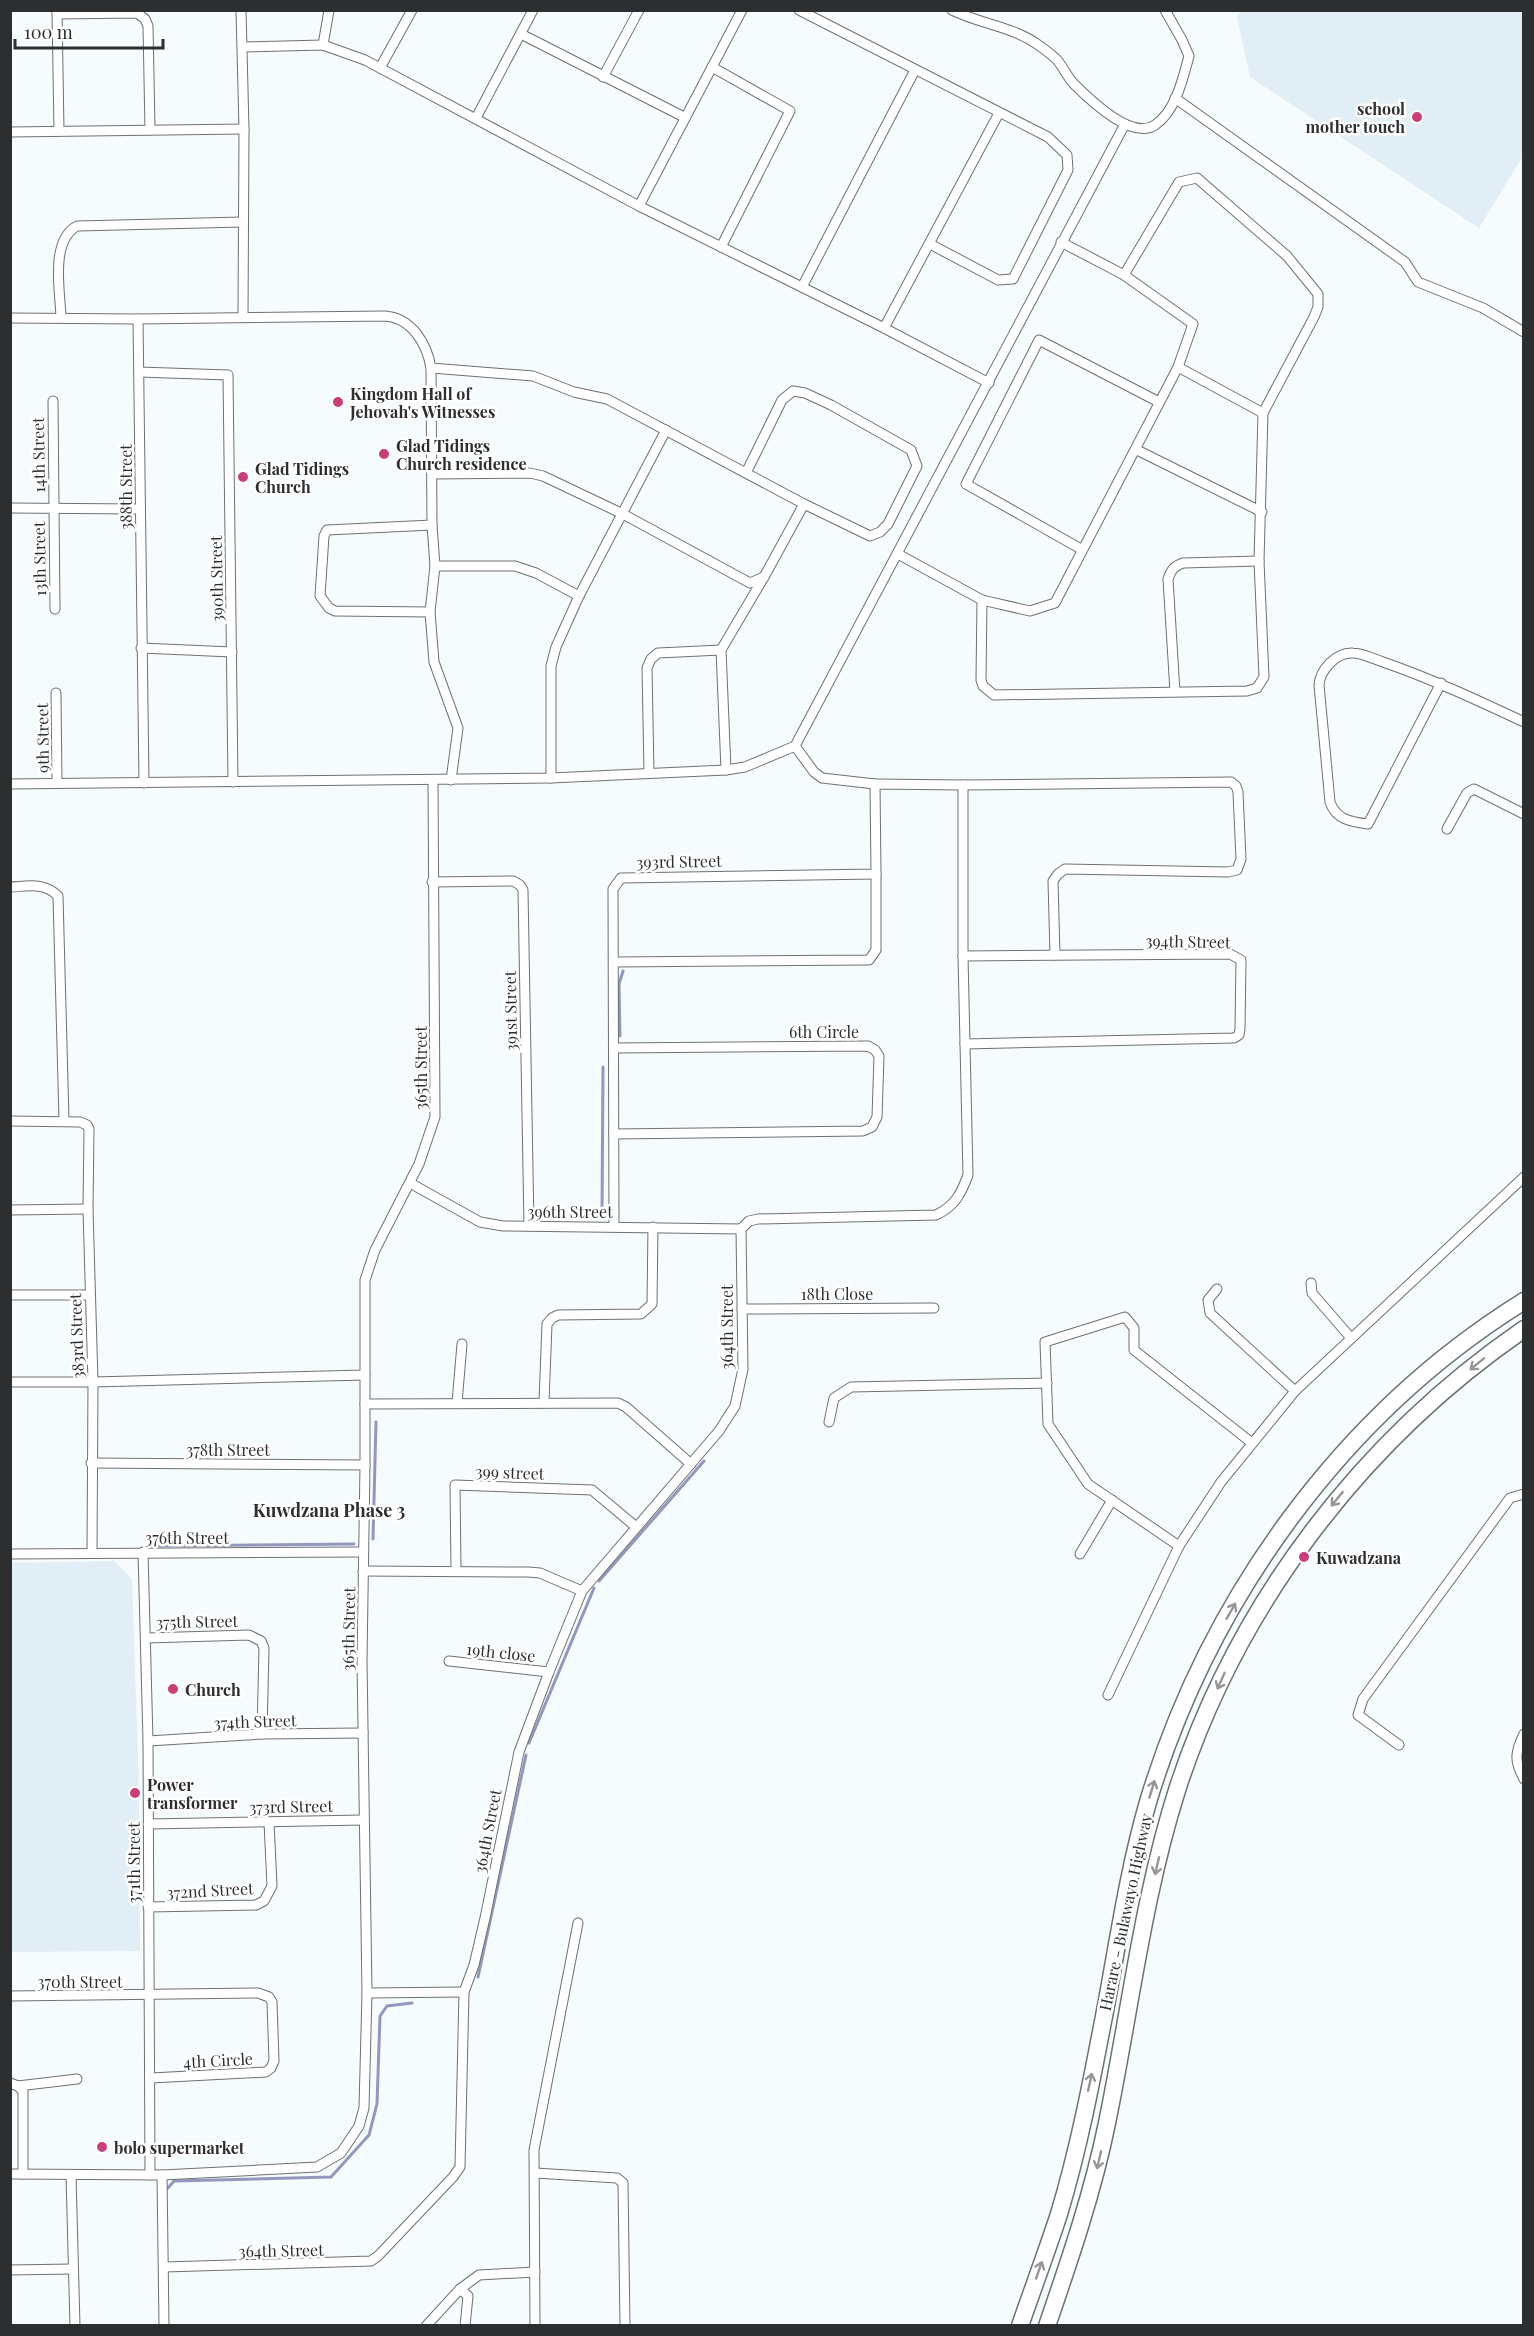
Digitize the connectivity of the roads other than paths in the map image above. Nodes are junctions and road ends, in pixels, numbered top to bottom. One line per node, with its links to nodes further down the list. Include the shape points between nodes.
1 (241, 10): 13 (street)
2 (329, 10): 12 (street)
3 (412, 10): 15 (street)
4 (533, 10): 11 (street)
5 (639, 10): 17 (street)
6 (742, 10): 14 (street)
7 (799, 10): 16 (street)
8 (952, 10): 22 (street, via 971,20 1008,28 1034,42 1057,60 1072,82 1106,114)
9 (1165, 10): 18 (street, via 1189,56)
10 (57, 12): 24 (street, via 137,13 145,19); 25 (street)
11 (521, 34): 17 (street); 21 (street)
12 (323, 45): 13 (street); 15 (street)
13 (243, 47): 23 (street)
14 (712, 67): 20 (street); 31 (street, via 790,111)
15 (380, 68): 21 (street)
16 (915, 70): 19 (street); 33 (street)
17 (603, 77): 20 (street)
18 (1175, 98): 22 (street, via 1154,127); 39 (street, via 1406,262 1418,282 1483,308)
19 (999, 113): 30 (street); 30 (street, via 1048,137 1067,154 1069,163 1013,279 998,280)
20 (684, 117): 27 (street)
21 (476, 118): 27 (street)
22 (1125, 124): 29 (street)
23 (244, 129): 24 (street); 28 (street)
24 (150, 130): 25 (street)
25 (59, 131): 26 (street)
26 (10, 132)
27 (639, 206): 31 (street)
28 (243, 222): 34 (street, via 77,226 64,237 59,253); 35 (street)
29 (1062, 242): 32 (street); 43 (street)
30 (930, 244): 38 (street)
31 (721, 247): 33 (street)
32 (1124, 275): 40 (street, via 1193,324); 46 (street, via 1179,182 1197,178 1287,256 1318,294 1319,301 1314,318)
33 (802, 287): 38 (street)
34 (61, 317): 36 (street); 37 (street)
35 (243, 317): 37 (street); 41 (street, via 394,316 415,332 429,353)
36 (10, 318)
37 (138, 319): 42 (street, 388th Street)
38 (884, 328): 43 (street)
39 (1524, 332)
40 (1178, 367): 45 (street); 46 (street)
41 (431, 368): 47 (street, via 533,376 574,392 607,399); 50 (street)
42 (139, 372): 54 (street, 388th Street); 69 (street, 390th Street, via 228,375)
43 (988, 383): 59 (street)
44 (53, 401): 53 (street, 14th Street)
45 (1159, 402): 48 (street); 58 (street, via 1039,340 966,484)
46 (1263, 413): 55 (street)
47 (666, 429): 49 (street); 56 (street)
48 (1137, 450): 55 (street); 58 (street)
49 (746, 473): 51 (street); 51 (street, via 782,400 793,391 831,405 911,450 915,457 916,471 888,524 876,535 870,536)
50 (433, 474): 56 (street, via 530,473); 57 (street)
51 (804, 504): 62 (street)
52 (10, 508): 53 (street)
53 (54, 508): 54 (street); 65 (street, 13th Street)
54 (140, 508): 67 (street, 388th Street)
55 (1262, 512): 60 (street)
56 (623, 514): 62 (street, via 750,583); 63 (street)
57 (432, 525): 61 (street); 66 (street, via 327,530 320,596 336,611)
58 (1081, 549): 64 (street, via 1055,603 1030,611)
59 (898, 554): 64 (street); 74 (street)
60 (1259, 561): 71 (street, via 1262,683 1252,690); 71 (street, via 1183,563 1170,572)
61 (435, 566): 63 (street, via 514,566); 66 (street)
62 (765, 577): 68 (street)
63 (579, 596): 77 (street, via 551,666)
64 (982, 600): 71 (street, via 981,680 994,695)
65 (55, 609)
66 (430, 612): 79 (street, via 434,662 458,728)
67 (141, 648): 69 (street); 82 (street, 388th Street)
68 (721, 650): 75 (street); 76 (street, via 658,653 651,659 647,668)
69 (232, 652): 80 (street, 390th Street)
70 (1441, 683): 70 (street, via 1354,652 1336,658 1323,671 1319,685 1330,802 1347,822 1368,824); 73 (street)
71 (1175, 692)
72 (56, 693): 81 (street, 9th Street)
73 (1524, 722)
74 (795, 746): 75 (street, via 745,767); 84 (street, via 822,778)
75 (726, 770): 76 (street)
76 (649, 773): 77 (street)
77 (551, 778): 79 (street)
78 (433, 780): 79 (street); 80 (street); 89 (street, 365th Street)
79 (451, 780)
80 (233, 782): 82 (street)
81 (57, 783): 82 (street); 83 (street)
82 (144, 783)
83 (10, 784)
84 (875, 784): 85 (street); 88 (street)
85 (963, 786): 91 (street, via 1110,783 1236,786 1241,859 1237,870 1065,869 1053,881); 92 (street)
86 (1524, 814): 87 (street, via 1474,789 1467,793)
87 (1447, 829)
88 (876, 874): 93 (street, 393rd Street, via 625,876 613,889); 93 (street, via 876,950 869,960)
89 (432, 882): 100 (street, 365th Street, via 435,1117); 103 (street, 391st Street, via 513,881 523,890)
90 (10, 887): 96 (street, via 42,886 58,896)
91 (1055, 955): 92 (street, 394th Street); 94 (street, 394th Street, via 1237,956 1241,960 1239,1035)
92 (963, 956): 94 (street)
93 (614, 962): 95 (street, 393rd Street)
94 (965, 1044): 106 (street, via 968,1175 954,1203 936,1215 758,1219)
95 (615, 1048): 98 (street, 393rd Street); 98 (street, 6th Circle, via 868,1046 879,1056 877,1117 872,1127 863,1131)
96 (64, 1120): 97 (street); 101 (street, 383rd Street, via 80,1122 89,1129)
97 (10, 1121)
98 (614, 1134): 104 (street, 393rd Street)
99 (1524, 1177): 115 (street)
100 (410, 1183): 103 (street, 396th Street, via 480,1222); 117 (street, 365th Street, via 375,1250 365,1280)
101 (88, 1209): 102 (street); 109 (street, 383rd Street)
102 (10, 1210)
103 (529, 1226): 104 (street, 396th Street)
104 (614, 1227): 105 (street, 396th Street)
105 (653, 1227): 106 (street, 396th Street); 122 (street, via 652,1304 641,1314 552,1318 547,1324)
106 (741, 1229): 113 (street, 364th Street)
107 (1311, 1283): 115 (street, via 1312,1293)
108 (1216, 1289): 121 (street, via 1208,1300 1210,1313)
109 (90, 1294): 110 (street); 119 (street, 383rd Street)
110 (10, 1295)
111 (1524, 1301): 181 (highway, Harare - Bulawayo Highway, one-way to 111, via 1059,2214 1075,2154 1147,1805 1181,1707 1204,1657 1266,1553 1320,1478 1430,1371)
112 (934, 1308): 113 (street, 18th Close)
113 (742, 1309): 128 (street, 364th Street, via 743,1370 735,1406)
114 (1524, 1329): 182 (highway, Harare - Bulawayo Highway, one-way to 182, via 1431,1402 1344,1491 1269,1593 1226,1671 1191,1749 1160,1851 1094,2183)
115 (1351, 1338): 121 (street)
116 (462, 1344): 123 (street)
117 (365, 1375): 119 (street); 124 (street, 365th Street)
118 (10, 1382): 119 (street)
119 (93, 1382): 127 (street, 383rd Street)
120 (1047, 1383): 125 (street, via 851,1387 834,1398); 126 (street, via 1045,1342 1125,1317 1134,1328 1134,1350); 131 (street, via 1048,1424 1088,1484)
121 (1295, 1391): 126 (street)
122 (544, 1402): 123 (street); 128 (street, via 622,1405)
123 (457, 1403): 124 (street)
124 (365, 1404): 129 (street, 365th Street)
125 (829, 1422)
126 (1252, 1443): 133 (street)
127 (91, 1463): 129 (street, 378th Street); 136 (street, 383rd Street)
128 (691, 1464): 132 (street, 364th Street)
129 (365, 1465): 135 (street, 365th Street)
130 (1524, 1494): 150 (street, via 1510,1498 1363,1699 1358,1715)
131 (1112, 1500): 133 (street); 138 (street)
132 (635, 1526): 139 (street, 399 street, via 592,1490 455,1485); 141 (street, 364th Street)
133 (1179, 1546): 145 (street)
134 (143, 1552): 135 (street, 376th Street); 136 (street, 376th Street); 142 (street, 371th Street)
135 (363, 1552): 140 (street, 365th Street)
136 (92, 1553): 137 (street, 376th Street)
137 (10, 1554)
138 (1080, 1554)
139 (456, 1570): 140 (street); 141 (street, via 540,1573)
140 (363, 1571): 146 (street, 365th Street)
141 (582, 1591): 144 (street, 364th Street)
142 (146, 1638): 147 (street, 375th Street, via 249,1635 261,1641); 149 (street, 371th Street)
143 (449, 1661): 144 (street, 19th close)
144 (549, 1672): 157 (street, 364th Street, via 517,1760 483,1927)
145 (1108, 1695)
146 (363, 1733): 147 (street, 374th Street); 152 (street, 365th Street)
147 (262, 1734): 149 (street, 374th Street)
148 (1524, 1734): 151 (street, via 1515,1757)
149 (148, 1742): 154 (street, 371th Street)
150 (1399, 1745)
151 (1524, 1779)
152 (363, 1820): 153 (street, 373rd Street); 158 (street, 365th Street)
153 (269, 1822): 154 (street, 373rd Street); 155 (street, 372nd Street, via 272,1886 264,1901 256,1905)
154 (148, 1824): 155 (street, 371th Street)
155 (148, 1907): 160 (street, 371th Street)
156 (578, 1923): 164 (street, via 534,2150)
157 (464, 1992): 158 (street); 170 (street, 364th Street, via 460,2167 378,2256 363,2263)
158 (367, 1993): 169 (street, 365th Street, via 364,2108 359,2126 341,2153 317,2167)
159 (10, 1996): 160 (street, 370th Street)
160 (149, 1996): 161 (street, 371th Street); 161 (street, 4th Circle, via 264,1994 272,2002 274,2061 272,2068 255,2074)
161 (151, 2078): 168 (street, 371th Street)
162 (78, 2079): 163 (street)
163 (14, 2084): 166 (street, via 22,2091)
164 (535, 2173): 173 (street); 180 (street, via 617,2178 623,2183)
165 (10, 2174): 166 (street, 365th Street)
166 (23, 2174): 167 (street, 365th Street)
167 (71, 2175): 168 (street, 365th Street); 171 (street)
168 (150, 2175): 169 (street, 365th Street)
169 (162, 2175): 170 (street)
170 (164, 2267): 176 (street)
171 (72, 2269): 172 (street); 175 (street)
172 (10, 2270)
173 (535, 2272): 174 (street, via 479,2275); 179 (street)
174 (460, 2289): 177 (street); 178 (street, via 468,2296)
175 (75, 2325)
176 (164, 2325)
177 (426, 2325)
178 (465, 2325)
179 (535, 2325)
180 (625, 2325)
181 (1020, 2325)
182 (1047, 2325)

